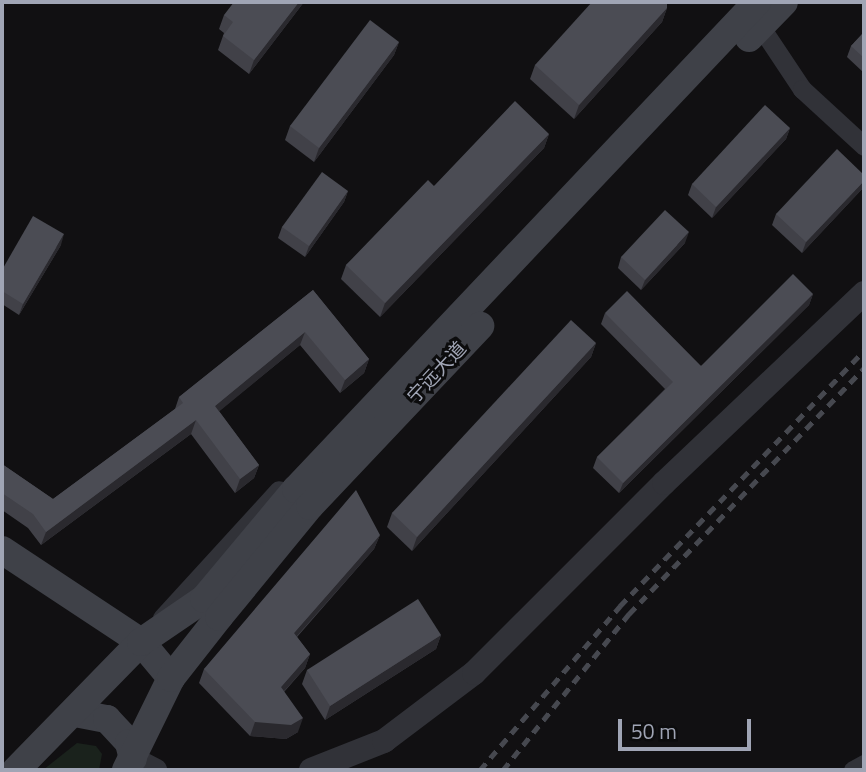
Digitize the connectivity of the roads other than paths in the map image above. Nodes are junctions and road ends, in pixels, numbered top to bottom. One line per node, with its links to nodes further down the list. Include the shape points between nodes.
1 (784, 2): 2 (main road, 宁远大道)
2 (746, 9): 3 (street, via 802,89); 6 (main road, 宁远大道, via 296,489 204,599); 7 (main road, 宁远大道, via 310,506)
3 (864, 146)
4 (864, 293): 12 (street, via 474,673 384,741)
5 (2, 550): 6 (main road)
6 (141, 642): 7 (main road); 8 (main road, 宁远大道)
7 (171, 678): 10 (main road, 宁远大道)
8 (75, 713): 10 (main road, via 107,719 125,736); 11 (main road, 宁远大道)
9 (864, 764): 13 (street)
10 (138, 767)
11 (16, 770)
12 (311, 770)
13 (853, 770)

